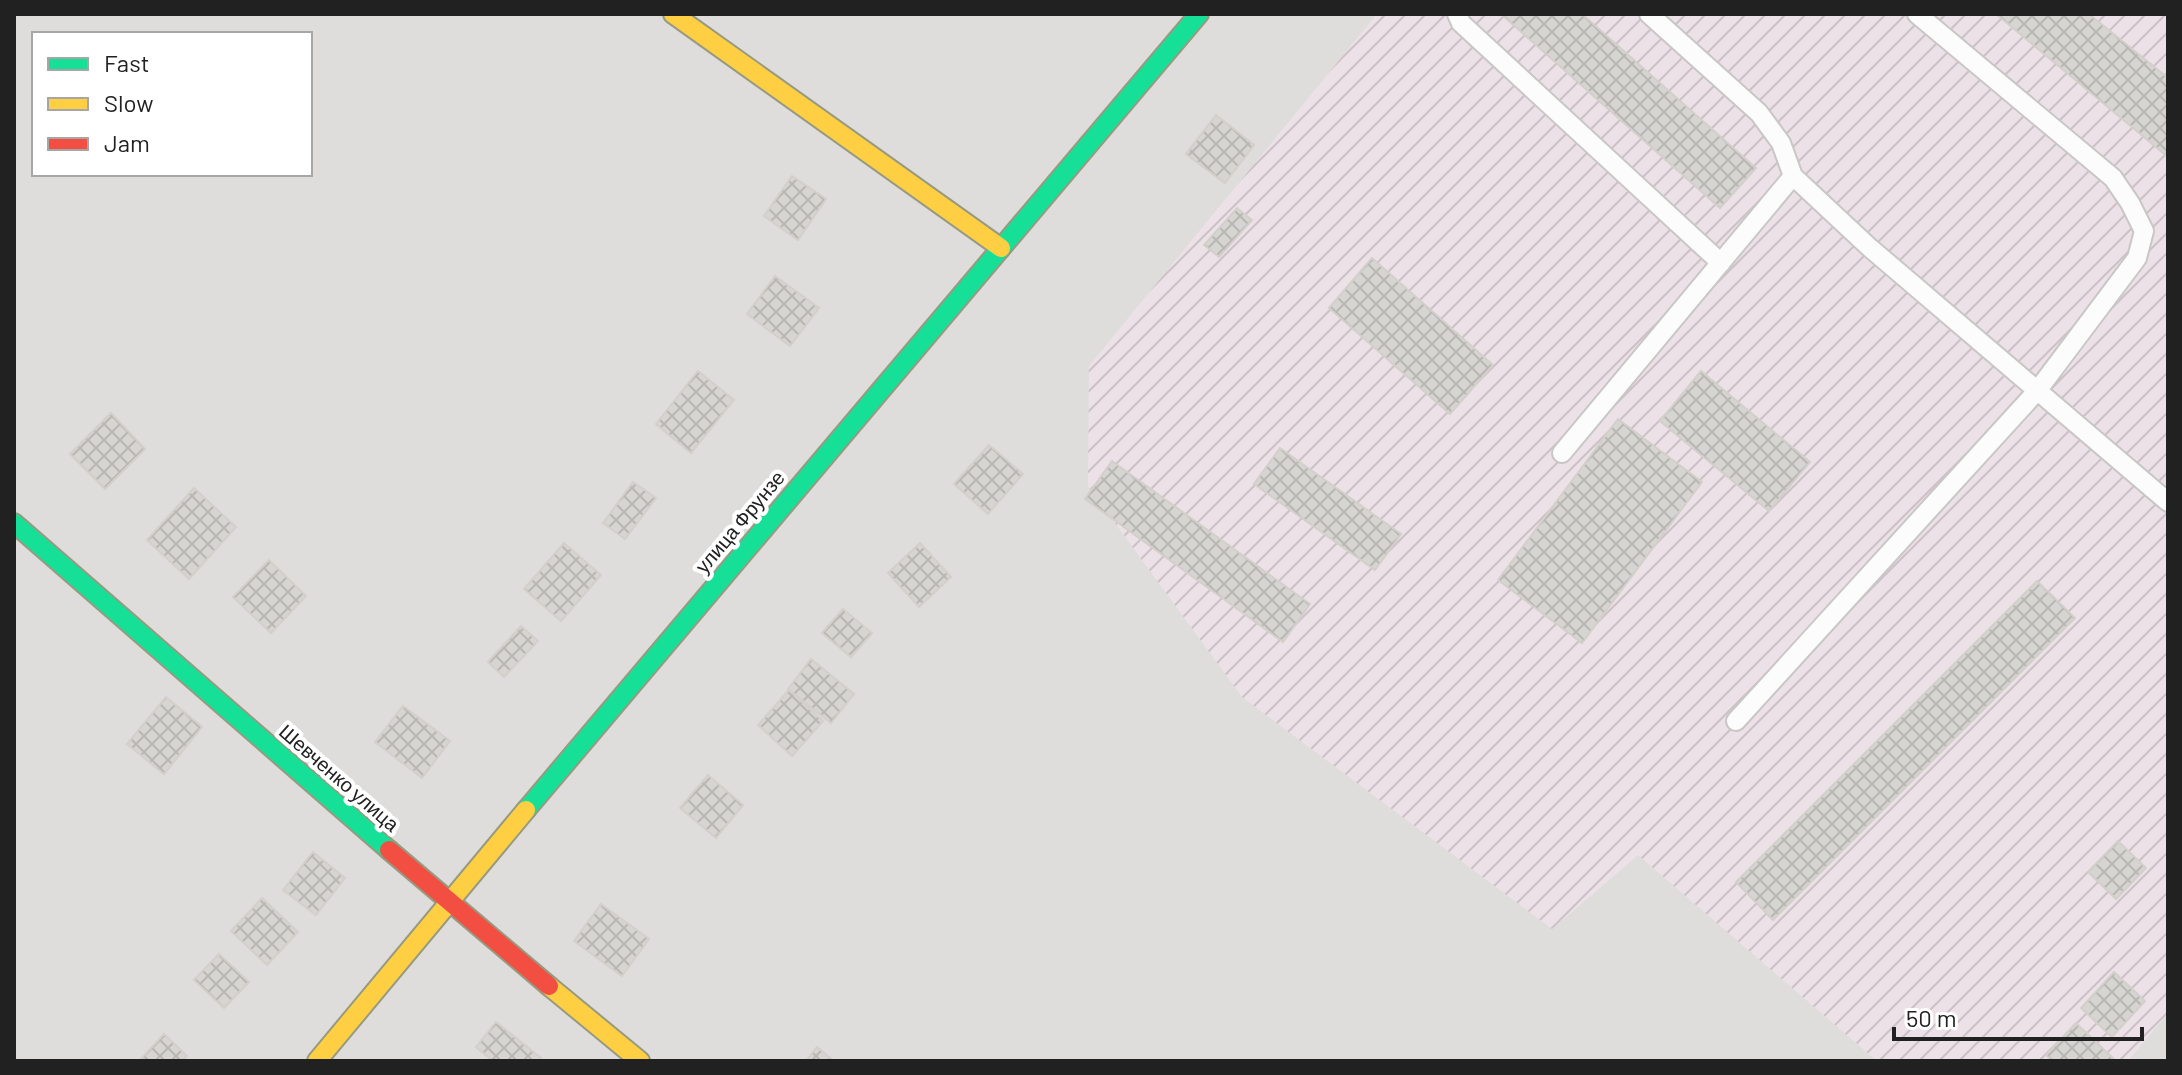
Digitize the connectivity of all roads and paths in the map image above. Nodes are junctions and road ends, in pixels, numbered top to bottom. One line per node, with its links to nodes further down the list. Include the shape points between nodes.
1 (673, 14): 7 (street)
2 (1199, 14): 7 (street, улица Фрунзе)
3 (1457, 14): 8 (lane)
4 (1649, 14): 6 (lane, via 1759,113 1781,143)
5 (1917, 14): 9 (lane, via 2113,178 2144,231 2137,258)
6 (1793, 176): 8 (lane); 9 (lane)
7 (1001, 248): 14 (street, улица Фрунзе)
8 (1721, 263): 10 (lane)
9 (2037, 391): 11 (lane); 13 (lane)
10 (1562, 453)
11 (2168, 502)
12 (14, 523): 14 (street, Шевченко улица)
13 (1736, 721)
14 (448, 902): 15 (street, улица Фрунзе); 16 (street, Шевченко улица)
15 (317, 1061)
16 (640, 1061)

